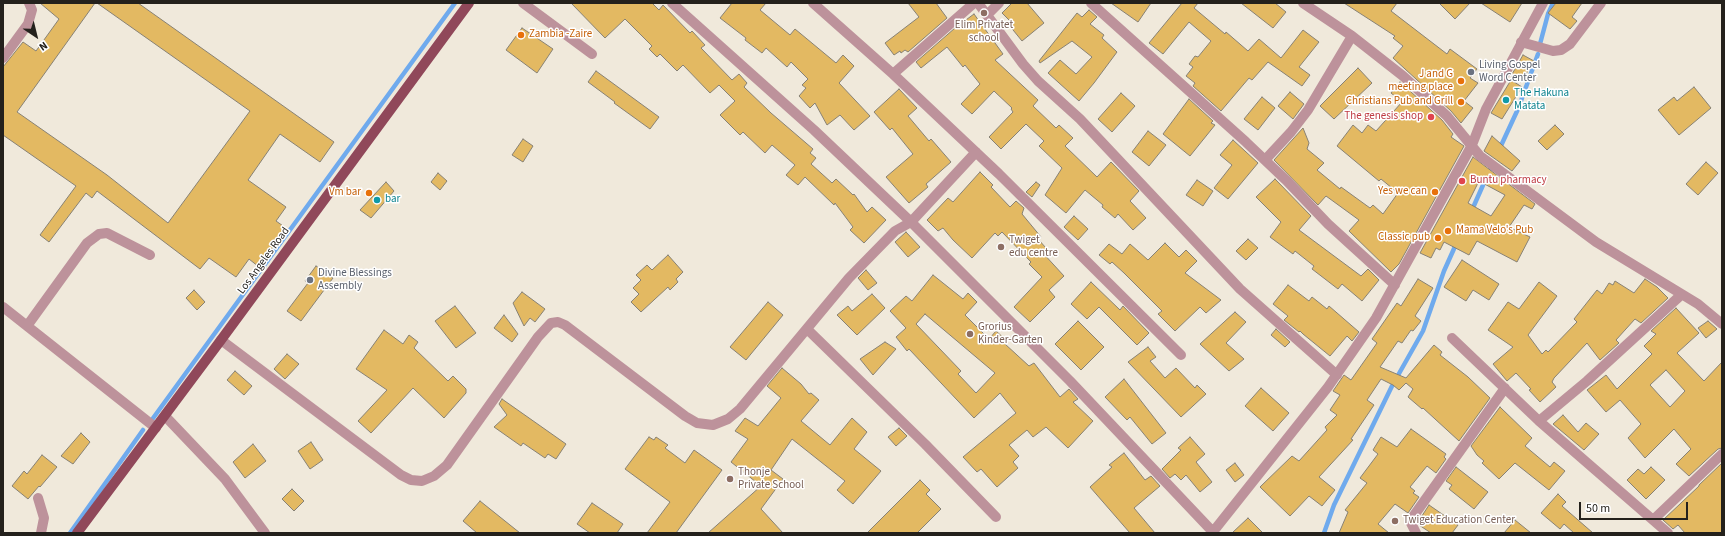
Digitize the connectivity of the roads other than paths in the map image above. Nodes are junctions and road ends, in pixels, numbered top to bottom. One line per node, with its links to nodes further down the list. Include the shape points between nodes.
1 (30, 3): 17 (street, via 32,10 28,24)
2 (469, 3): 31 (main road, Los Angeles Road)
3 (523, 3): 16 (street)
4 (672, 3): 22 (street, via 814,130)
5 (813, 3): 18 (street)
6 (974, 3): 18 (street)
7 (978, 3): 13 (street)
8 (999, 3): 13 (street)
9 (1091, 3): 21 (street)
10 (1303, 3): 14 (street)
11 (1543, 3): 15 (street)
12 (1601, 3): 15 (street, via 1570,44 1561,50 1553,51)
13 (988, 14): 33 (street, via 1038,81 1080,120 1240,289)
14 (1352, 36): 19 (street, via 1403,76 1447,116); 21 (street, via 1308,110)
15 (1521, 42): 19 (street, via 1486,109)
16 (592, 54)
17 (3, 58)
18 (893, 74): 20 (street)
19 (1472, 145): 24 (street); 25 (street, via 1486,161 1596,242)
20 (976, 152): 22 (street); 32 (street)
21 (1265, 160): 24 (street, via 1328,224)
22 (911, 222): 29 (street, via 895,231 879,247 849,278); 42 (street, via 1070,381)
23 (150, 255): 28 (street, via 107,234 99,234 87,243)
24 (1395, 285): 33 (street)
25 (1681, 295): 27 (street, via 1698,304); 36 (street)
26 (3, 307): 28 (street)
27 (1722, 324)
28 (27, 326): 37 (street)
29 (807, 329): 31 (street, via 740,409 728,419 708,425 684,416 565,325 558,322 551,324 538,337 446,465 434,476 422,481 411,480 401,475); 40 (street)
30 (1452, 338): 34 (street)
31 (221, 340): 35 (main road, Los Angeles Road)
32 (1181, 356)
33 (1337, 375): 42 (street)
34 (1505, 388): 36 (street); 46 (street, via 1410,521)
35 (165, 416): 37 (main road, Los Angeles Road); 45 (street, via 226,479)
36 (1539, 421): 41 (street)
37 (156, 428): 44 (main road, Los Angeles Road)
38 (1722, 454): 41 (street)
39 (38, 498): 43 (street, via 44,518)
40 (996, 517)
41 (1653, 520): 47 (street)
42 (1213, 532)
43 (41, 533)
44 (77, 533)
45 (265, 533)
46 (1416, 533)
47 (1668, 533)

